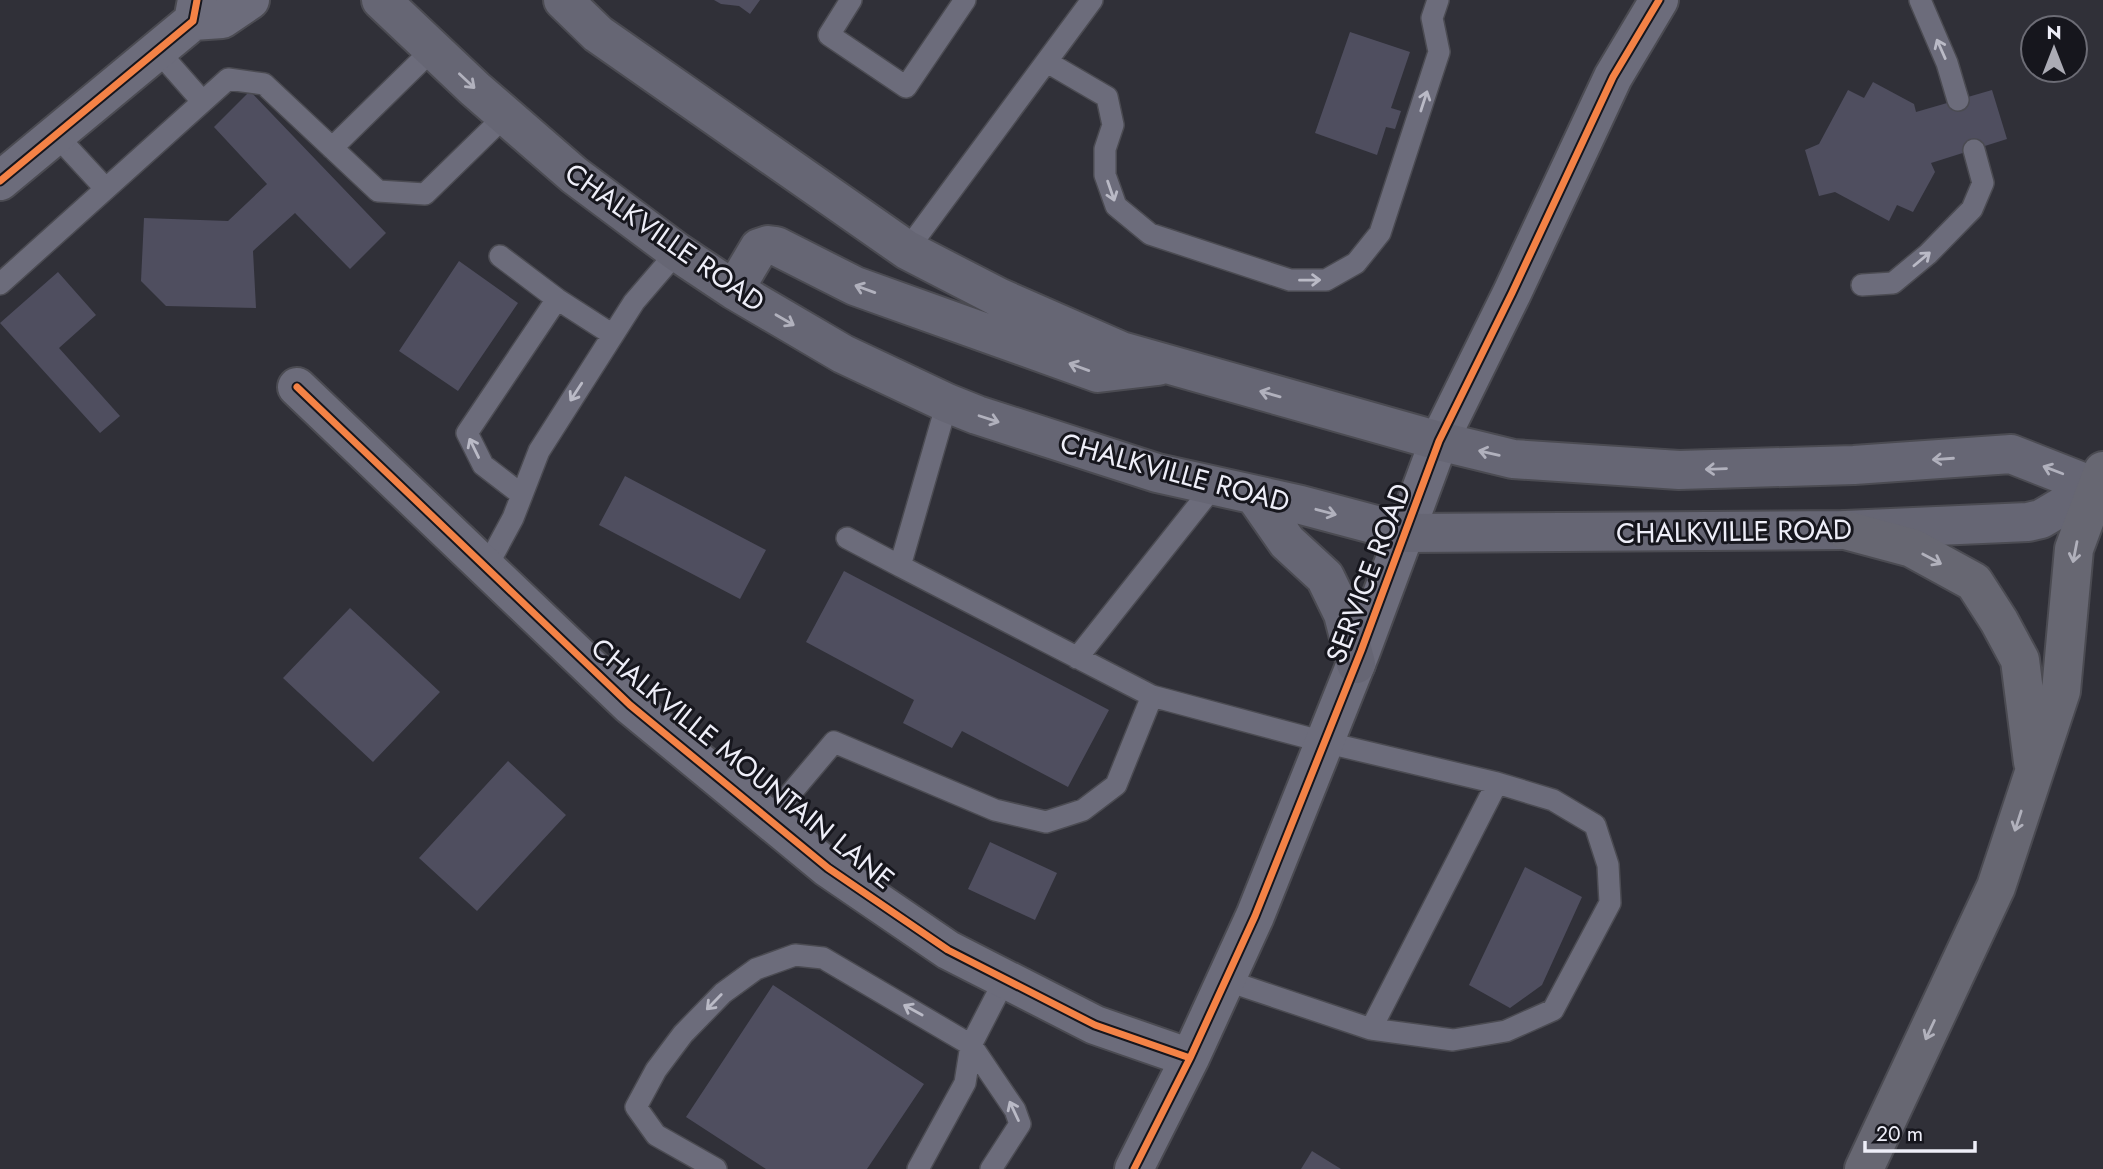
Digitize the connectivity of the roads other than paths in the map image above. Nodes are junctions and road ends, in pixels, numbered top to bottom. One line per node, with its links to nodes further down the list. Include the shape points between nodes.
1 (250, 0): 10 (street, via 222,19)
2 (381, 0): 11 (main road, CHALKVILLE ROAD)
3 (563, 0): 22 (main road, via 598,34)
4 (851, 0): 5 (lane, via 829,35 906,87)
5 (965, 0)
6 (1659, 0): 33 (street, SERVICE ROAD, via 1613,77)
7 (1920, 0): 14 (lane, one-way to 7)
8 (1086, 2): 13 (lane)
9 (1435, 9): 13 (lane, one-way to 9, via 1107,97 1113,125 1105,149 1105,175 1116,206 1150,234 1290,280 1326,280 1356,262 1380,233 1439,52)
10 (195, 10): 12 (street)
11 (433, 49): 16 (main road, CHALKVILLE ROAD, one-way to 16); 18 (lane)
12 (158, 51): 15 (lane); 17 (street)
13 (1047, 62): 22 (lane)
14 (1958, 100)
15 (202, 102): 18 (lane, via 228,79 264,84); 21 (lane)
16 (506, 115): 18 (lane, via 425,194 378,191); 23 (main road, CHALKVILLE ROAD, via 574,175)
17 (56, 135): 20 (street); 21 (lane)
18 (332, 148)
19 (1974, 150): 26 (lane, one-way to 19, via 1893,283 1972,209 1983,183)
20 (0, 181)
21 (106, 188): 25 (lane)
22 (907, 250): 30 (main road, via 1121,351)
23 (677, 252): 27 (main road, CHALKVILLE ROAD); 29 (lane, via 634,302)
24 (500, 256): 28 (lane)
25 (0, 284)
26 (1862, 285)
27 (734, 290): 30 (main road, one-way to 27, via 1098,373 855,286 776,246 759,248); 32 (main road, CHALKVILLE ROAD, one-way to 32, via 843,354)
28 (557, 299): 29 (lane); 36 (lane, one-way to 28, via 482,465 467,433)
29 (613, 335): 36 (lane, one-way to 36, via 539,451)
30 (1170, 365): 33 (main road, one-way to 30)
31 (297, 387): 42 (street, CHALKVILLE MOUNTAIN LANE)
32 (947, 403): 35 (main road, CHALKVILLE ROAD, one-way to 35, via 1157,473); 41 (lane)
33 (1439, 441): 34 (main road, one-way to 33, via 2011,454 1679,470 1513,459); 39 (street, SERVICE ROAD)
34 (2100, 481): 38 (main road, CHALKVILLE ROAD, via 2041,519 2028,522); 47 (highway, one-way to 47, via 2074,549 2061,691)
35 (1213, 487): 37 (main road, CHALKVILLE ROAD); 43 (lane)
36 (522, 495): 42 (lane)
37 (1255, 496): 39 (main road, CHALKVILLE ROAD, one-way to 39); 44 (main road, via 1287,542 1325,577 1343,614)
38 (1845, 530): 39 (main road, CHALKVILLE ROAD); 47 (highway, one-way to 47, via 1912,548 1974,582 2020,660)
39 (1406, 533): 44 (street, SERVICE ROAD)
40 (847, 538): 41 (lane)
41 (900, 566): 43 (lane)
42 (486, 568): 49 (street, CHALKVILLE MOUNTAIN LANE, via 630,705)
43 (1077, 658): 45 (lane)
44 (1356, 664): 46 (street, SERVICE ROAD)
45 (1152, 696): 46 (lane); 49 (lane, via 1116,785 1083,810 1046,822 995,810 834,741)
46 (1324, 742): 48 (lane); 51 (street, SERVICE ROAD)
47 (2034, 773): 59 (highway, one-way to 59, via 1996,887)
48 (1497, 783): 52 (lane); 52 (lane, via 1553,800 1595,825 1608,865 1610,903 1553,1010 1506,1031 1454,1040)
49 (769, 819): 50 (street, CHALKVILLE MOUNTAIN LANE, via 828,868 948,950)
50 (1005, 979): 53 (lane); 54 (street, CHALKVILLE MOUNTAIN LANE, via 1095,1024)
51 (1226, 980): 52 (lane); 54 (street, SERVICE ROAD)
52 (1371, 1029)
53 (971, 1045): 55 (lane, one-way to 55, via 823,958 794,955 756,969 723,993 683,1034 636,1107 656,1135); 56 (lane, via 965,1083); 57 (lane, one-way to 53, via 1020,1124)
54 (1190, 1058): 58 (street, SERVICE ROAD)
55 (716, 1169)
56 (918, 1169)
57 (991, 1169)
58 (1134, 1169)
59 (1864, 1169)

